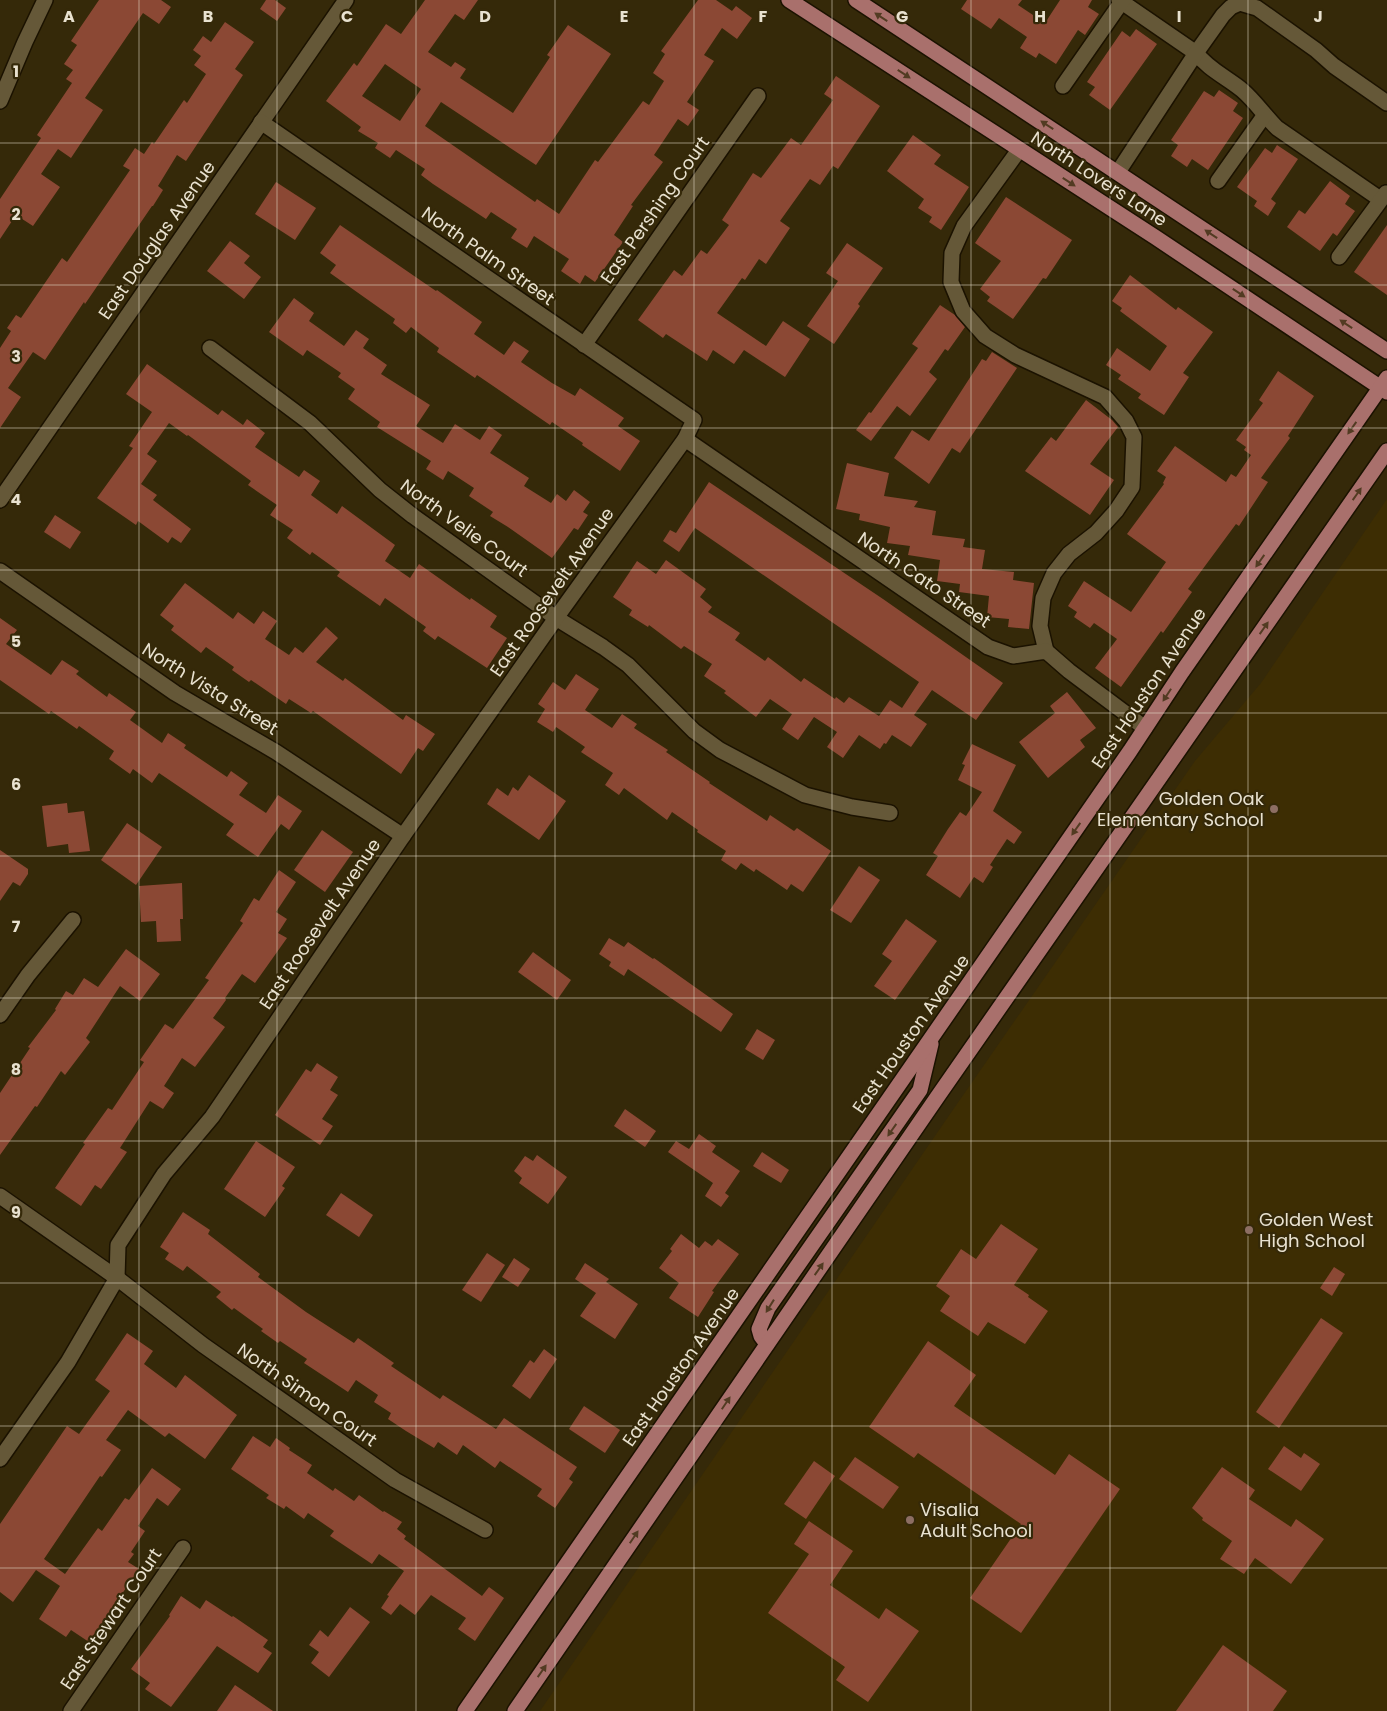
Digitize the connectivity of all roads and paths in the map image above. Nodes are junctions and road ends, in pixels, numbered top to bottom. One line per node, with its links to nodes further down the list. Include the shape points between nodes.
1 (45, 0): 9 (street)
2 (346, 0): 12 (street, East Douglas Avenue)
3 (789, 0): 13 (main road, North Lovers Lane, one-way to 13)
4 (856, 0): 14 (main road, North Lovers Lane, one-way to 4)
5 (1121, 1): 6 (street); 7 (street)
6 (1196, 53): 10 (street, via 1223,15 1240,3 1257,8); 11 (street, via 1204,63 1244,91); 14 (street)
7 (1063, 86)
8 (758, 96): 18 (street, East Pershing Court)
9 (0, 101)
10 (1387, 102)
11 (1264, 116): 15 (street); 16 (street, via 1276,128)
12 (261, 122): 18 (street, North Palm Street); 25 (street, East Douglas Avenue)
13 (1020, 150): 21 (main road, North Lovers Lane, one-way to 21); 28 (street, via 964,226 952,253 951,282 963,311 985,336 1015,355 1105,397 1126,421 1134,437 1132,487 1116,512 1069,554 1054,574 1043,598 1040,626)
14 (1118, 172): 20 (main road, North Lovers Lane, one-way to 14)
15 (1218, 181)
16 (1384, 196): 17 (street)
17 (1339, 257)
18 (584, 345): 22 (street, North Palm Street)
19 (210, 348): 27 (street, North Velie Court, via 310,424 380,490 413,516)
20 (1387, 352)
21 (1385, 386): 29 (main road, East Houston Avenue, one-way to 29)
22 (694, 420): 23 (street, East Roosevelt Avenue)
23 (685, 439): 27 (street, East Roosevelt Avenue); 28 (street, North Cato Street, via 988,647 1013,656)
24 (1387, 451): 37 (main road, one-way to 24)
25 (0, 500)
26 (0, 571): 31 (street, North Vista Street, via 174,693 276,752)
27 (556, 618): 30 (street, North Velie Court, via 628,665 694,731 720,750 805,795 852,807); 31 (street, East Roosevelt Avenue)
28 (1046, 651): 29 (street)
29 (1145, 728): 34 (main road, East Houston Avenue, one-way to 34)
30 (890, 812)
31 (403, 836): 36 (street, East Roosevelt Avenue, via 212,1117 159,1182 118,1245)
32 (72, 920): 33 (street)
33 (0, 1015)
34 (933, 1036): 37 (main road, one-way to 37, via 920,1090 768,1308 759,1329); 42 (main road, East Houston Avenue)
35 (0, 1196): 36 (street, North Simon Court)
36 (117, 1278): 38 (street, East Roosevelt Avenue, via 68,1362); 39 (street, North Simon Court, via 203,1345 395,1480)
37 (767, 1344): 43 (main road, one-way to 37)
38 (0, 1459)
39 (485, 1530)
40 (183, 1548): 41 (street, East Stewart Court)
41 (71, 1711)
42 (466, 1711)
43 (515, 1711)

